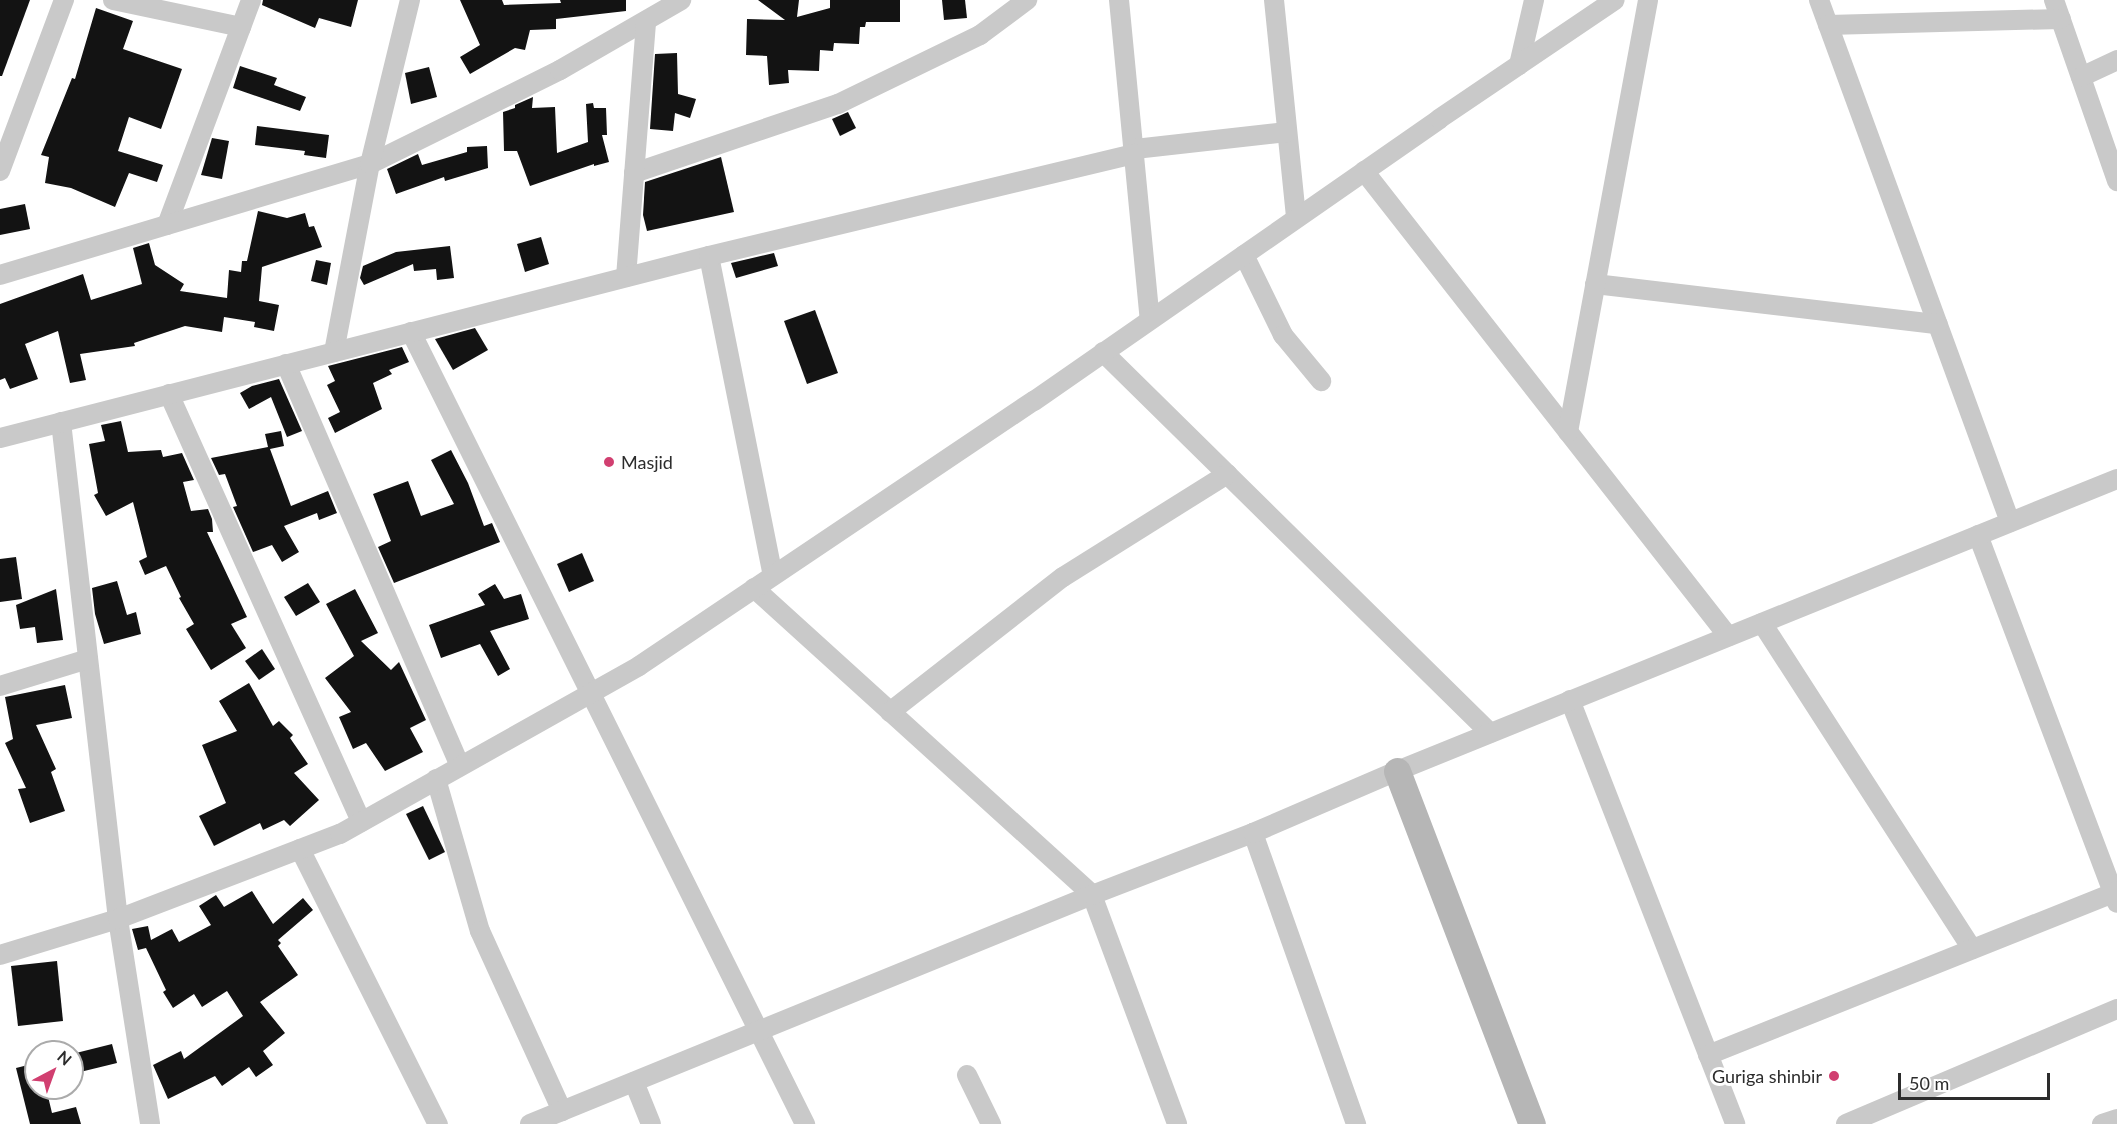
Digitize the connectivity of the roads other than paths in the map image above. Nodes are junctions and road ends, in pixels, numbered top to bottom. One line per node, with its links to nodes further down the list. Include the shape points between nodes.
1 (64, 0): 23 (street)
2 (112, 0): 16 (street)
3 (251, 0): 16 (street)
4 (410, 0): 22 (street)
5 (681, 0): 14 (street)
6 (1027, 0): 25 (street, via 980,35 838,104)
7 (1119, 0): 21 (street)
8 (1274, 0): 20 (street)
9 (1534, 0): 18 (street)
10 (1615, 0): 18 (street)
11 (1648, 0): 33 (street)
12 (1819, 0): 15 (street)
13 (2057, 9): 15 (street); 19 (street)
14 (646, 21): 22 (street, via 560,70); 25 (street)
15 (1828, 25): 35 (street)
16 (241, 27): 28 (street)
17 (2117, 60): 19 (street)
18 (1519, 65): 24 (street)
19 (2081, 77): 26 (street)
20 (1287, 132): 21 (street); 27 (street)
21 (1135, 152): 30 (street); 34 (street)
22 (370, 164): 28 (street); 37 (street)
23 (0, 171)
24 (1364, 171): 27 (street); 43 (street)
25 (634, 173): 32 (street)
26 (2117, 181)
27 (1296, 218): 29 (street)
28 (167, 225): 31 (street)
29 (1244, 255): 34 (street); 40 (street, via 1283,335)
30 (709, 256): 32 (street); 49 (street)
31 (0, 275)
32 (626, 277): 36 (street)
33 (1595, 284): 35 (street); 43 (street)
34 (1150, 320): 38 (street)
35 (1938, 324): 47 (street)
36 (411, 332): 37 (street); 55 (street)
37 (334, 352): 39 (street)
38 (1103, 352): 45 (street); 49 (street)
39 (286, 364): 41 (street); 59 (street)
40 (1321, 381)
41 (169, 394): 42 (street); 62 (street)
42 (61, 422): 44 (street); 53 (street)
43 (1568, 432): 52 (street)
44 (0, 438)
45 (1227, 474): 57 (street, via 1063,577); 58 (street)
46 (2117, 478): 47 (street)
47 (2010, 522): 48 (street)
48 (1978, 535): 51 (street); 66 (street)
49 (773, 575): 50 (street)
50 (754, 588): 55 (street, via 639,666); 57 (street)
51 (1762, 623): 52 (street); 68 (street)
52 (1728, 636): 56 (street)
53 (88, 659): 54 (street); 67 (street)
54 (0, 686)
55 (592, 692): 59 (street); 71 (street)
56 (1570, 700): 58 (street); 72 (street)
57 (890, 712): 65 (street)
58 (1490, 733): 60 (street)
59 (460, 766): 61 (street)
60 (1397, 771): 63 (street); 85 (street)
61 (436, 779): 62 (street); 75 (street, via 480,931)
62 (361, 822): 64 (street)
63 (1253, 833): 65 (street); 84 (street)
64 (300, 849): 67 (street); 78 (street)
65 (1092, 895): 71 (street); 83 (street)
66 (2116, 896): 68 (street)
67 (118, 920): 69 (street); 77 (street)
68 (1972, 949): 72 (street)
69 (0, 955)
70 (2117, 1009): 87 (street)
71 (758, 1031): 74 (street); 81 (street)
72 (1708, 1055): 86 (street)
73 (968, 1075): 82 (street)
74 (634, 1082): 75 (street); 80 (street)
75 (562, 1111): 79 (street)
76 (2117, 1119): 88 (street)
77 (150, 1124)
78 (438, 1124)
79 (530, 1124)
80 (651, 1124)
81 (805, 1124)
82 (991, 1124)
83 (1177, 1124)
84 (1356, 1124)
85 (1532, 1124)
86 (1735, 1124)
87 (1846, 1124)
88 (2102, 1124)

